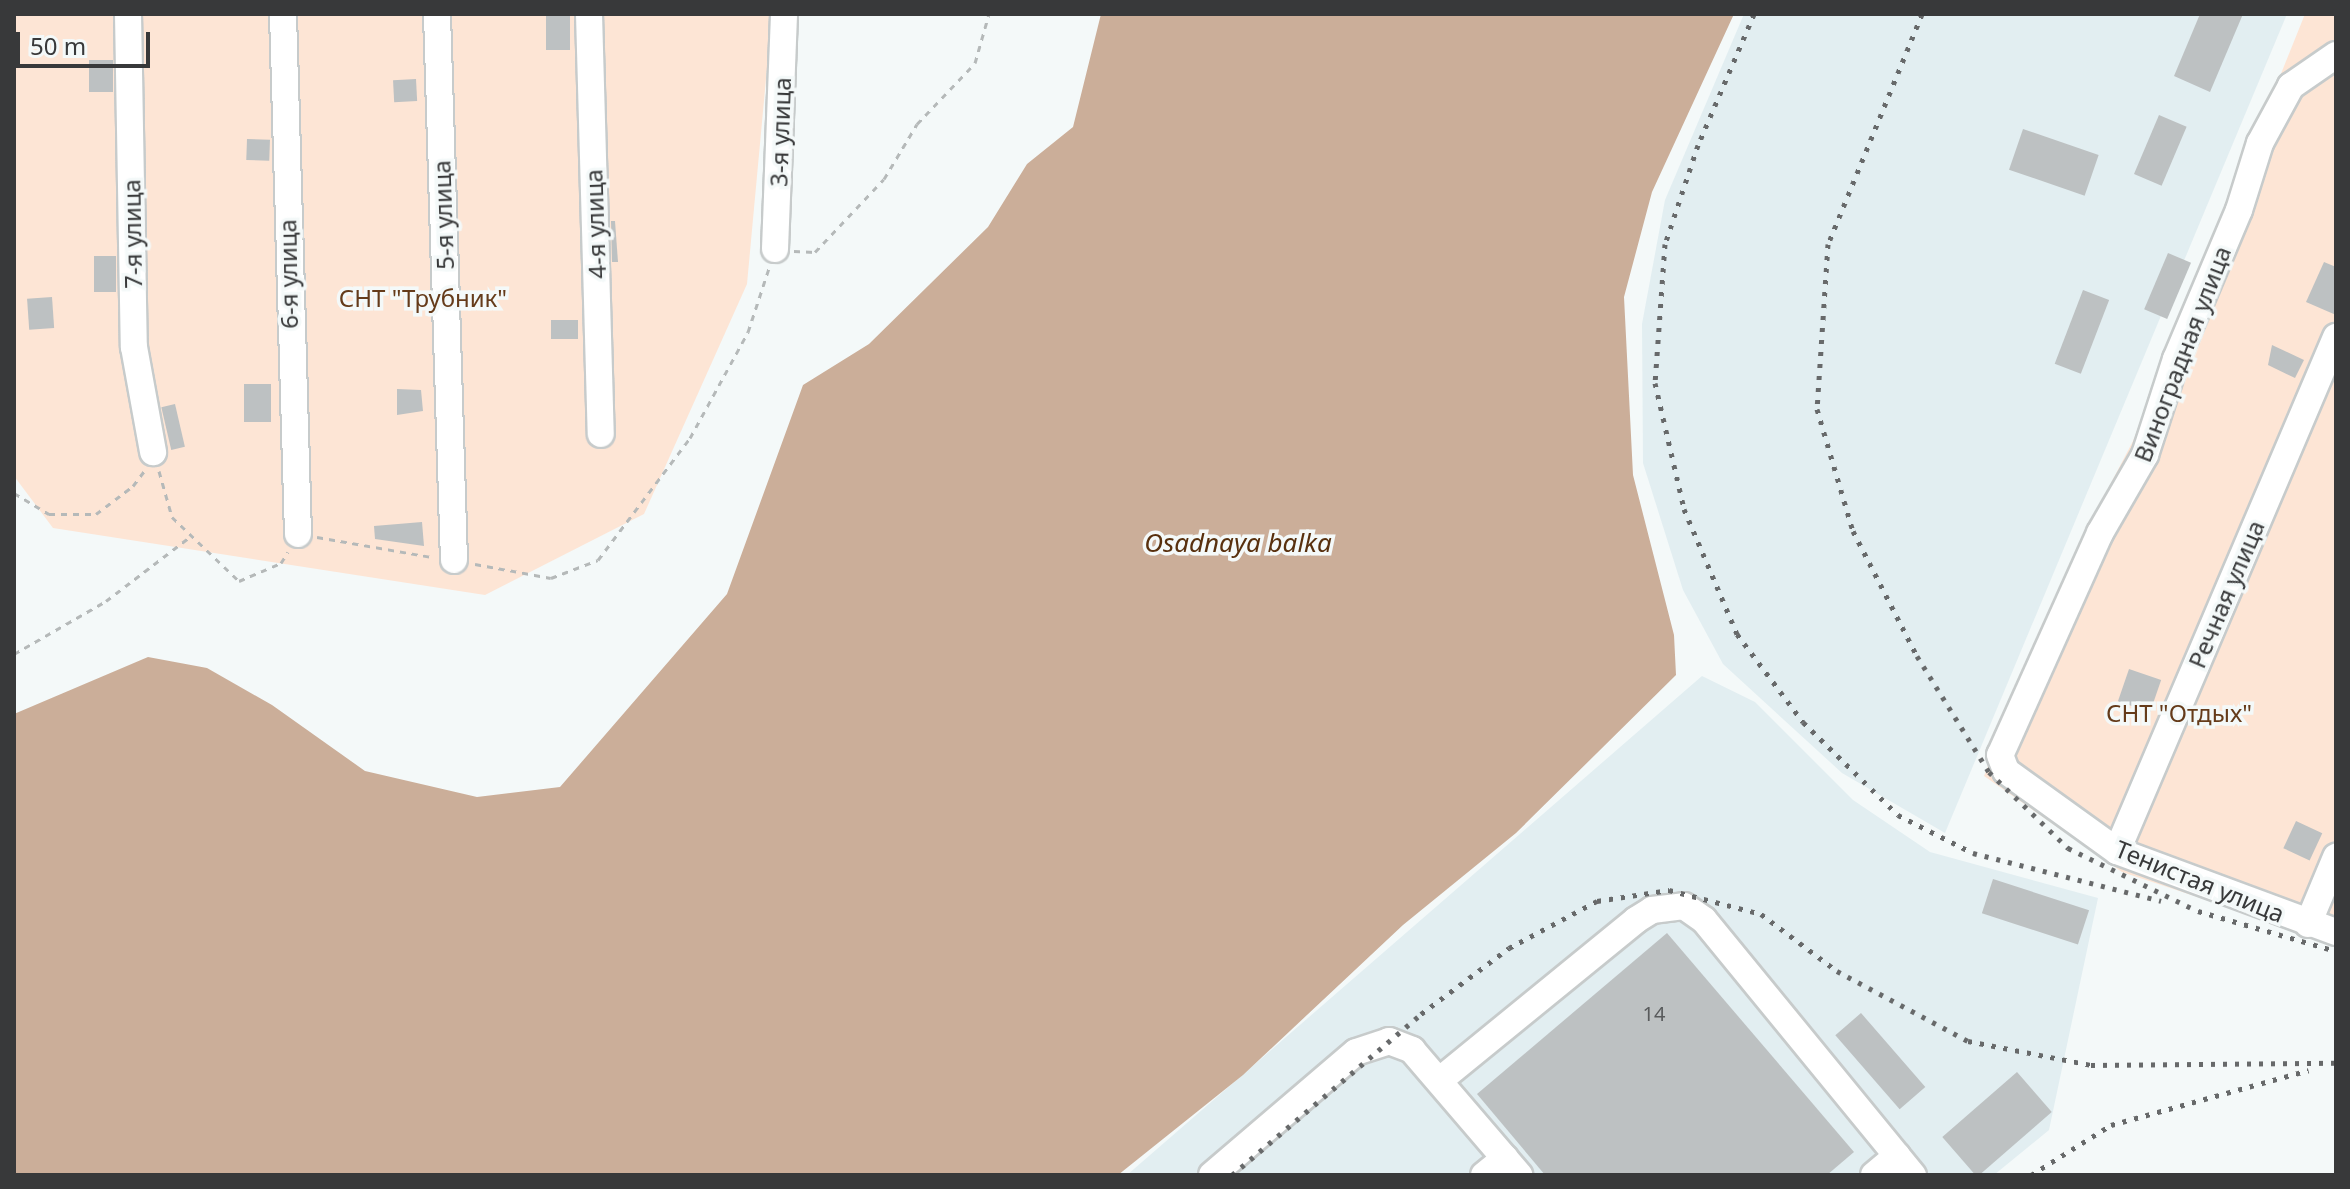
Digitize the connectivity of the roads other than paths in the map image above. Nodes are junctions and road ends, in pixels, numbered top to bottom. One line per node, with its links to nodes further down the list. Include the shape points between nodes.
1 (128, 14): 10 (street, 7-я улица, via 134,347)
2 (283, 14): 11 (street, 6-я улица)
3 (437, 14): 12 (street, 5-я улица)
4 (589, 14): 9 (street, 4-я улица)
5 (784, 14): 7 (street, 3-я улица)
6 (2336, 55): 13 (street, Виноградная улица, via 2291,86 2260,143 2239,210 2176,359 2145,455 2100,533)
7 (775, 249)
8 (2336, 337): 14 (street, Речная улица)
9 (601, 434)
10 (153, 452)
11 (298, 534)
12 (454, 560)
13 (2000, 755): 14 (street, Тенистая улица, via 2006,771)
14 (2117, 851): 16 (street, Тенистая улица)
15 (2336, 857): 16 (street)
16 (2308, 924): 17 (street, Тенистая улица)
17 (2336, 932)
18 (1440, 1080): 19 (street); 20 (street, via 1636,920 1652,910 1684,906 1704,920); 21 (street, via 1401,1043 1374,1042)
19 (1512, 1166): 22 (street)
20 (1905, 1166): 23 (street)
21 (1212, 1175)
22 (1484, 1175)
23 (1874, 1175)

